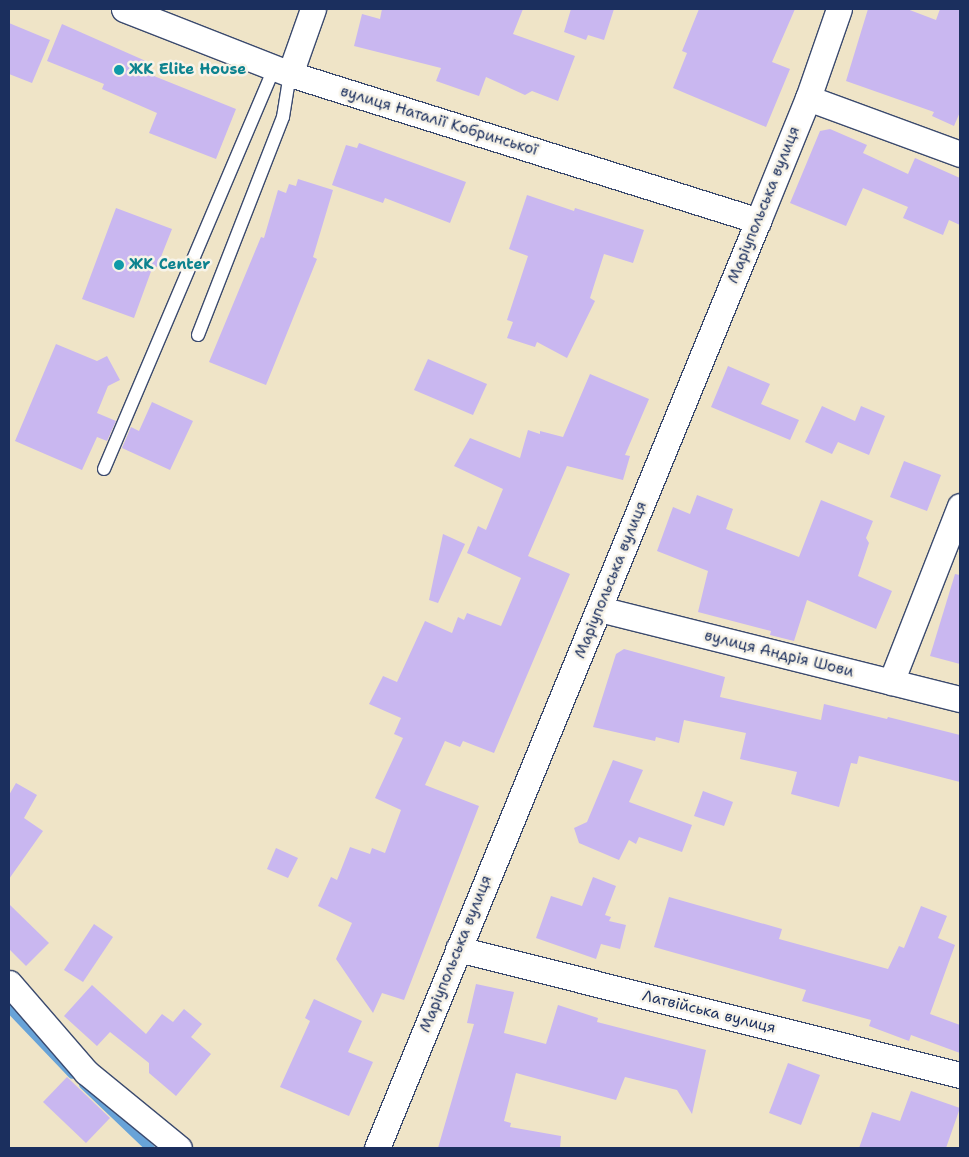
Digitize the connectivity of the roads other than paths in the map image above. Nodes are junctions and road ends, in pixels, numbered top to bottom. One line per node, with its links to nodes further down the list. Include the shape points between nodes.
1 (124, 9): 4 (street, вулиця Наталії Кобринської)
2 (313, 9): 4 (street)
3 (839, 9): 5 (street, Маріупольська вулиця)
4 (282, 71): 7 (street, вулиця Наталії Кобринської); 8 (lane, via 283,117); 9 (lane)
5 (808, 98): 6 (street); 7 (street, Маріупольська вулиця)
6 (960, 154)
7 (758, 221): 11 (street, Маріупольська вулиця)
8 (198, 335)
9 (104, 470)
10 (960, 506): 12 (street)
11 (599, 609): 12 (street, вулиця Андрія Шови); 14 (street, Маріупольська вулиця)
12 (891, 682): 13 (street, вулиця Андрія Шови)
13 (960, 699)
14 (458, 949): 16 (street, Латвійська вулиця); 18 (street, Маріупольська вулиця)
15 (9, 983): 17 (street, via 86,1072)
16 (960, 1075)
17 (179, 1148)
18 (377, 1148)

